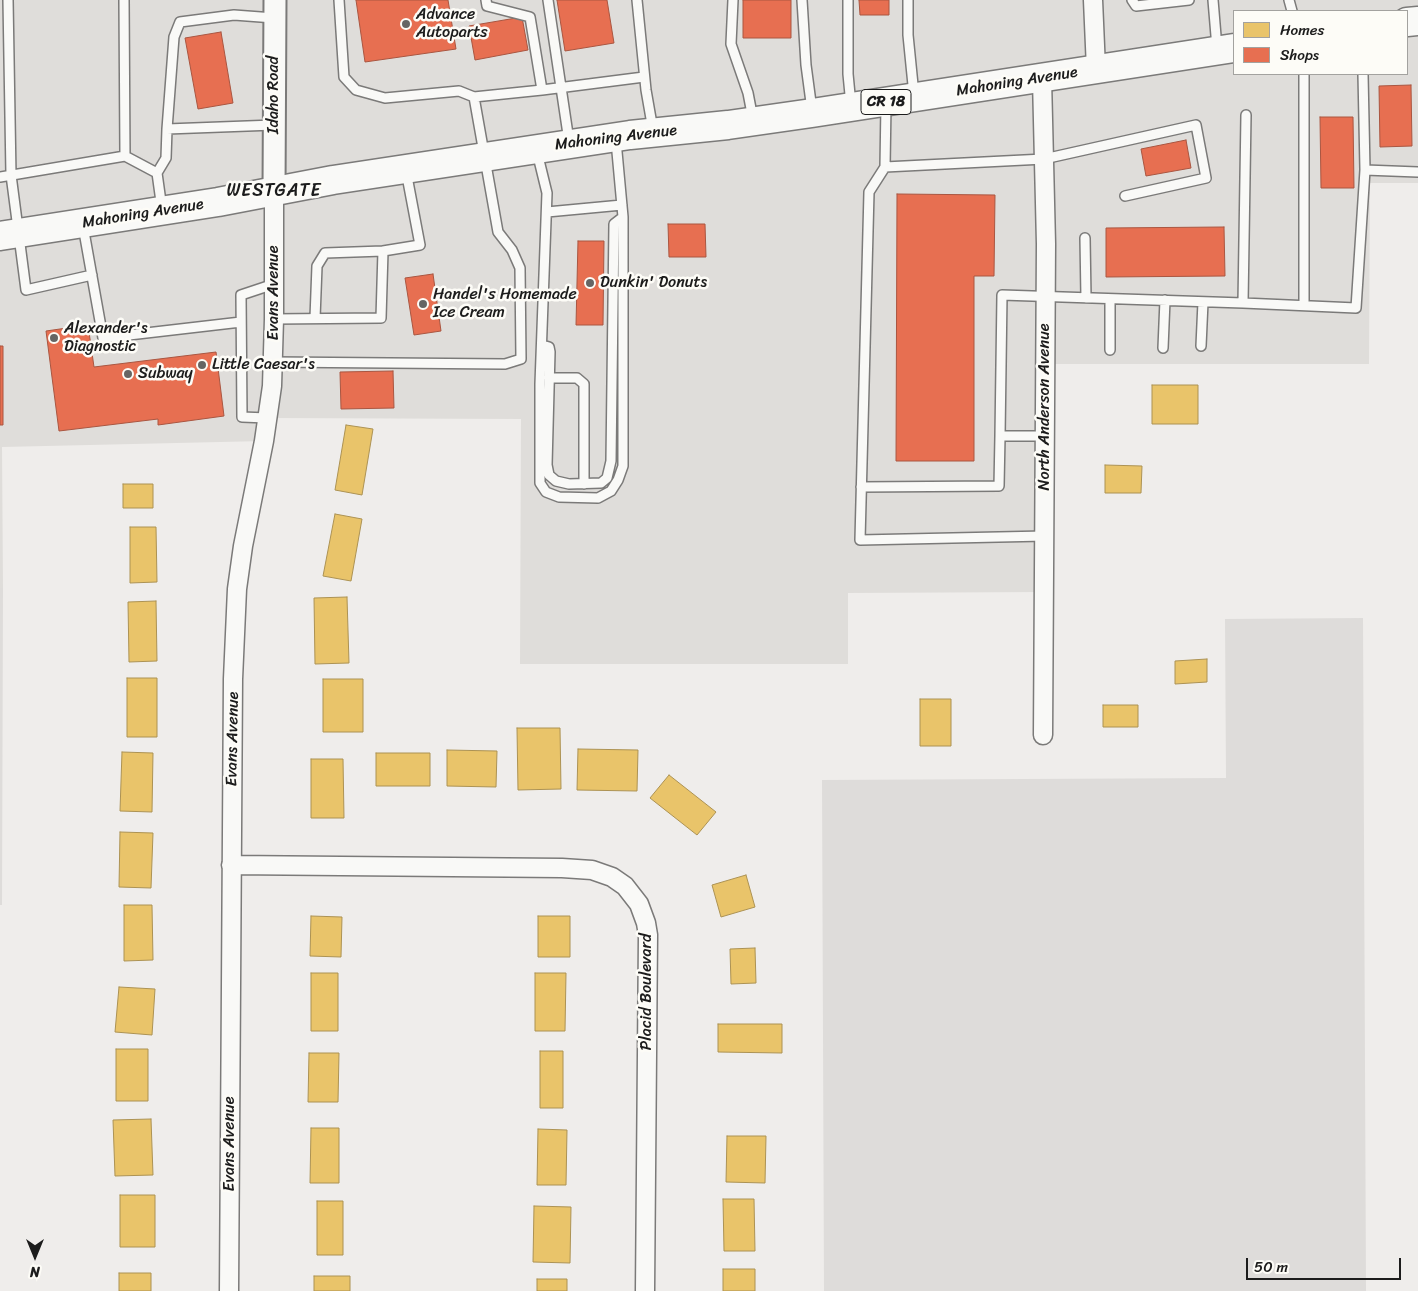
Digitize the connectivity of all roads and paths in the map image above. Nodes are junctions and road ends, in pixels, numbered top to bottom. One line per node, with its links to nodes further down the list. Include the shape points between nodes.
1 (8, 0): 45 (lane)
2 (124, 0): 37 (lane)
3 (339, 0): 24 (lane, via 344,78 356,90 385,98 459,91)
4 (486, 0): 23 (lane, via 487,6 530,17)
5 (548, 0): 22 (lane)
6 (637, 0): 20 (lane)
7 (733, 0): 30 (lane, via 731,44)
8 (802, 0): 28 (lane)
9 (848, 0): 27 (lane, via 848,74)
10 (908, 0): 25 (lane)
11 (1093, 0): 17 (street)
12 (1132, 0): 13 (lane, via 1136,6)
13 (1189, 0)
14 (1213, 0): 16 (lane)
15 (275, 9): 31 (street, Idaho Road); 32 (lane, via 180,22 174,37)
16 (1226, 50): 17 (main road, Mahoning Avenue / CR 18)
17 (1096, 69): 21 (main road, Mahoning Avenue / CR 18)
18 (1304, 75): 65 (lane)
19 (1363, 75): 42 (lane)
20 (644, 78): 22 (lane); 33 (lane)
21 (1042, 78): 25 (main road, Mahoning Avenue / CR 18); 39 (street, North Anderson Avenue)
22 (561, 89): 23 (lane); 35 (lane)
23 (542, 90): 24 (lane)
24 (474, 97): 38 (lane)
25 (914, 98): 26 (main road, Mahoning Avenue / CR 18)
26 (886, 102): 27 (main road, Mahoning Avenue / CR 18); 40 (lane)
27 (852, 107): 28 (main road, Mahoning Avenue / CR 18)
28 (812, 113): 30 (main road, Mahoning Avenue / CR 18)
29 (1246, 115): 64 (lane)
30 (754, 121): 33 (main road, Mahoning Avenue / CR 18)
31 (274, 125): 32 (lane); 47 (street, Idaho Road)
32 (167, 129): 44 (lane, via 166,158)
33 (653, 132): 34 (main road, Mahoning Avenue / CR 18)
34 (616, 137): 35 (main road, Mahoning Avenue / CR 18); 49 (lane)
35 (570, 144): 36 (main road, Mahoning Avenue / CR 18)
36 (537, 149): 38 (main road, Mahoning Avenue / CR 18); 51 (lane, via 547,193)
37 (125, 156): 44 (lane); 45 (lane)
38 (485, 157): 41 (main road, Mahoning Avenue / CR 18); 73 (lane, via 498,232 512,250 520,268 520,359 506,364)
39 (1044, 159): 40 (lane); 48 (lane, via 1196,125 1206,178); 59 (street, North Anderson Avenue)
40 (885, 167): 79 (lane, via 870,192)
41 (405, 169): 47 (main road, Mahoning Avenue / CR 18); 56 (lane, via 420,245)
42 (1365, 170): 43 (lane); 65 (lane, via 1356,308)
43 (1418, 172)
44 (157, 173): 50 (lane)
45 (11, 175): 46 (lane); 54 (lane)
46 (0, 177)
47 (274, 191): 50 (main road, Mahoning Avenue / CR 18); 58 (street, Evans Avenue)
48 (1125, 196)
49 (622, 205): 51 (lane); 52 (lane)
50 (162, 211): 53 (main road, Mahoning Avenue / CR 18)
51 (547, 212): 69 (lane)
52 (623, 218): 69 (lane, via 622,466 611,491 598,498 559,497 546,492 540,483); 78 (lane, via 614,224 611,461 607,478 601,483)
53 (83, 223): 54 (main road, Mahoning Avenue / CR 18); 57 (lane)
54 (10, 235): 57 (lane, via 26,290)
55 (1085, 238): 60 (lane)
56 (384, 251): 66 (lane, via 325,253 317,266); 66 (lane, via 381,318)
57 (92, 275): 68 (lane, via 103,338)
58 (274, 284): 67 (street, Evans Avenue); 68 (lane, via 241,295)
59 (1046, 297): 60 (lane); 76 (lane, via 1002,295); 77 (street, North Anderson Avenue)
60 (1086, 298): 61 (lane)
61 (1110, 299): 62 (lane); 72 (lane)
62 (1165, 300): 63 (lane); 71 (lane)
63 (1204, 302): 64 (lane); 70 (lane)
64 (1243, 303): 65 (lane)
65 (1304, 305)
66 (314, 318): 67 (lane)
67 (274, 319): 73 (street, Evans Avenue)
68 (241, 322): 75 (lane, via 242,417)
69 (542, 345): 74 (lane, via 550,352)
70 (1201, 346)
71 (1163, 348)
72 (1110, 350)
73 (273, 362): 75 (street, Evans Avenue)
74 (549, 378): 78 (lane, via 549,476 556,481); 78 (lane, via 577,378 584,384)
75 (267, 418): 82 (street, Evans Avenue, via 237,589)
76 (1000, 436): 77 (lane); 79 (lane, via 999,486)
77 (1045, 436): 80 (street, North Anderson Avenue)
78 (584, 484)
79 (861, 487): 80 (lane, via 860,540)
80 (1045, 536): 81 (street, North Anderson Avenue)
81 (1044, 735)
82 (231, 865): 83 (street, Evans Avenue); 84 (street, Placid Boulevard, via 562,868 592,870 625,886 639,904 648,935)
83 (229, 1291)
84 (645, 1291)

